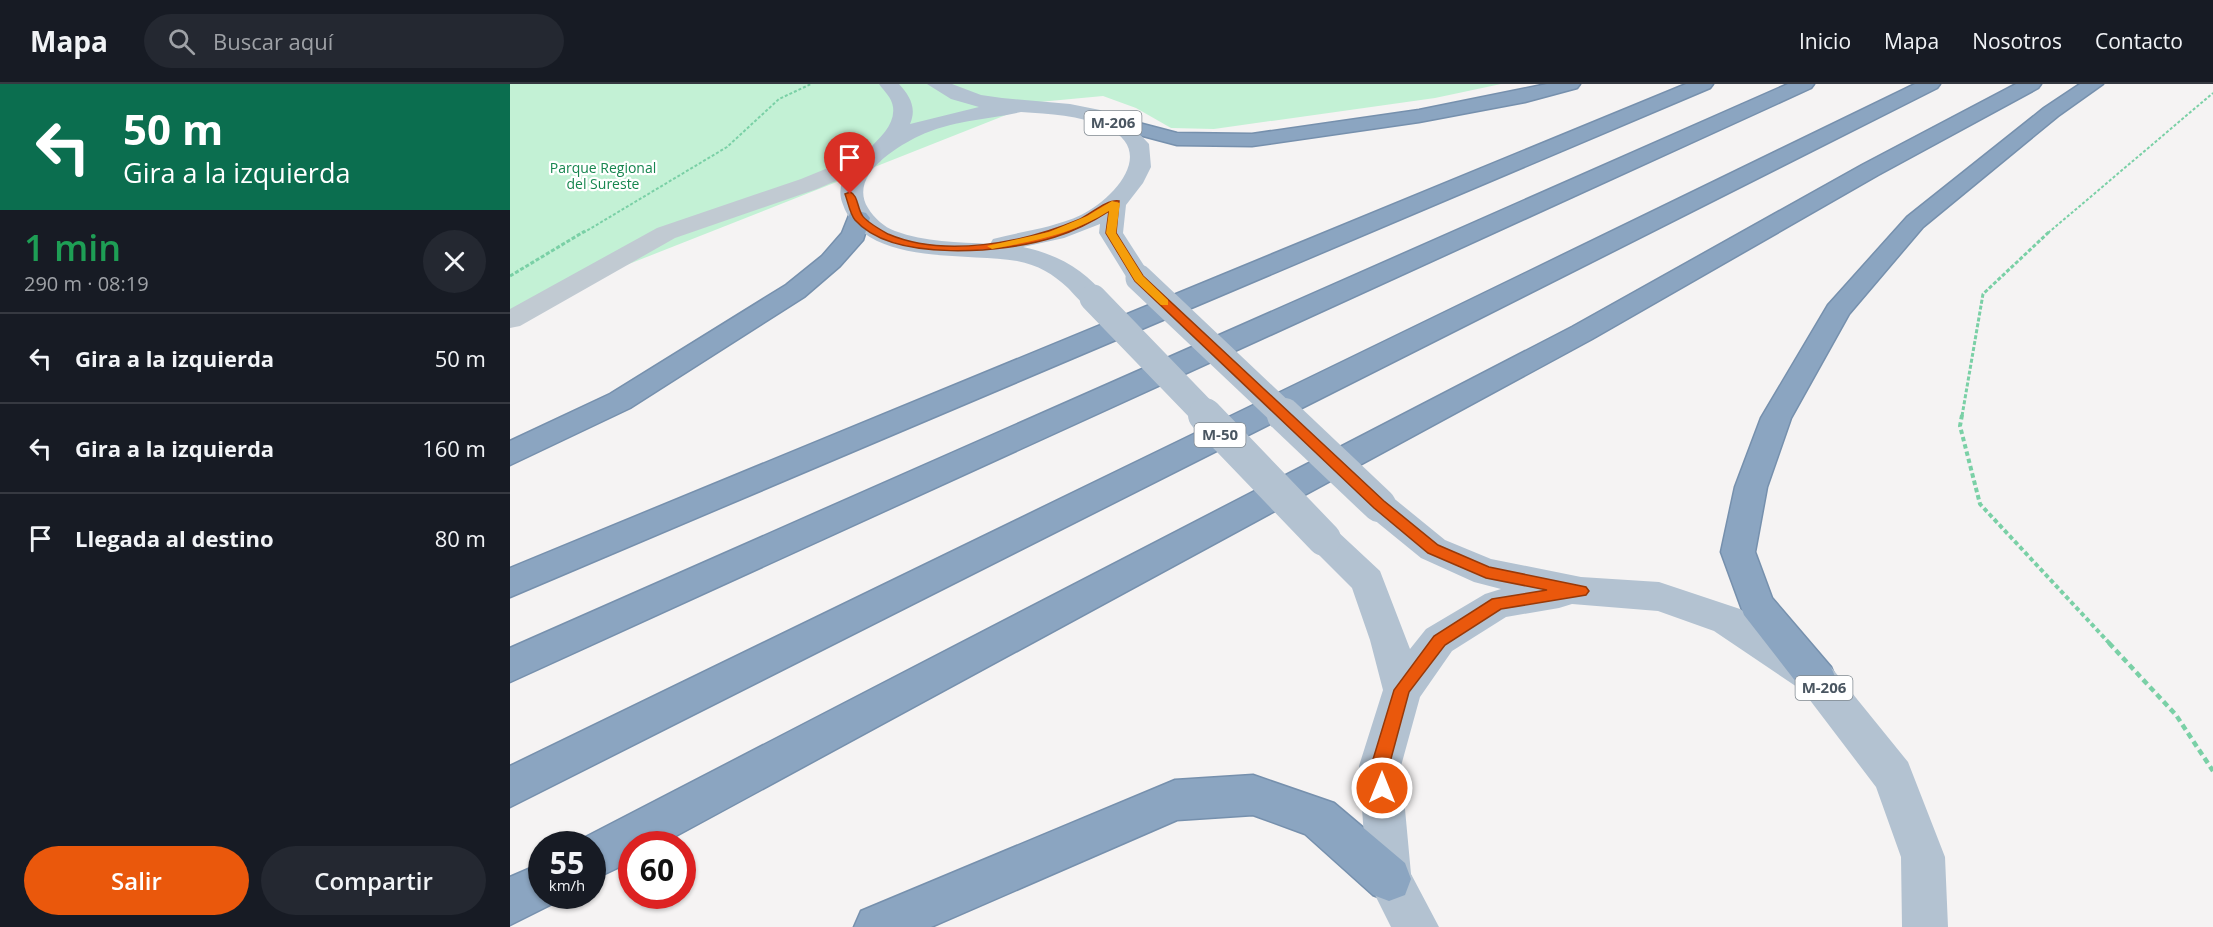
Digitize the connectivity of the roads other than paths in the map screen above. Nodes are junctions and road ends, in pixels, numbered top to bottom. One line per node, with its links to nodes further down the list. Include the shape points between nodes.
1 (889, 84): 11 (main road, M-206, via 904,105 904,122)
2 (937, 84): 9 (main road, M-206, via 977,102)
3 (1570, 84): 10 (highway, via 1419,116 1252,140 1177,139)
4 (1703, 84): 18 (highway)
5 (1804, 84): 20 (highway)
6 (1929, 84): 23 (highway, M-50)
7 (2031, 84): 24 (highway, via 1582,333)
8 (2093, 84): 21 (highway, via 2051,112 1915,222 1837,311 1776,418 1751,487 1738,552 1757,605)
9 (1015, 107): 10 (main road, M-206, via 1077,110); 11 (main road, M-206, via 958,115 912,131)
10 (1116, 123): 13 (main road, M-206, via 1138,144 1141,168)
11 (876, 153): 12 (lane, via 808,184); 14 (main road, M-206, via 855,176)
12 (762, 198): 14 (lane, via 815,192); 16 (lane, via 666,233)
13 (1115, 203): 15 (main road, M-206, via 1051,235); 19 (main road, M-206, bridge, via 1111,233 1139,278 1379,505 1433,549 1476,568)
14 (854, 206): 15 (main road, M-206, via 883,235 919,246); 17 (highway, via 854,235 831,261 795,291 620,401)
15 (980, 248): 22 (main road, M-206, bridge, via 1035,257 1064,270 1367,581)
16 (510, 320)
17 (510, 454)
18 (510, 583)
19 (1581, 591): 21 (main road, M-206, via 1659,597 1727,620); 22 (main road, M-206, via 1498,604 1439,640)
20 (510, 666)
21 (1817, 679): 30 (main road, M-206, via 1893,776 1923,857)
22 (1402, 690): 25 (main road, M-206, via 1380,766)
23 (510, 787)
24 (606, 851)
25 (1389, 879): 28 (highway, via 1319,818 1253,795 1175,800); 29 (main road, M-206)
26 (528, 892): 27 (highway)
27 (510, 902)
28 (877, 927)
29 (1416, 927)
30 (1925, 927)

